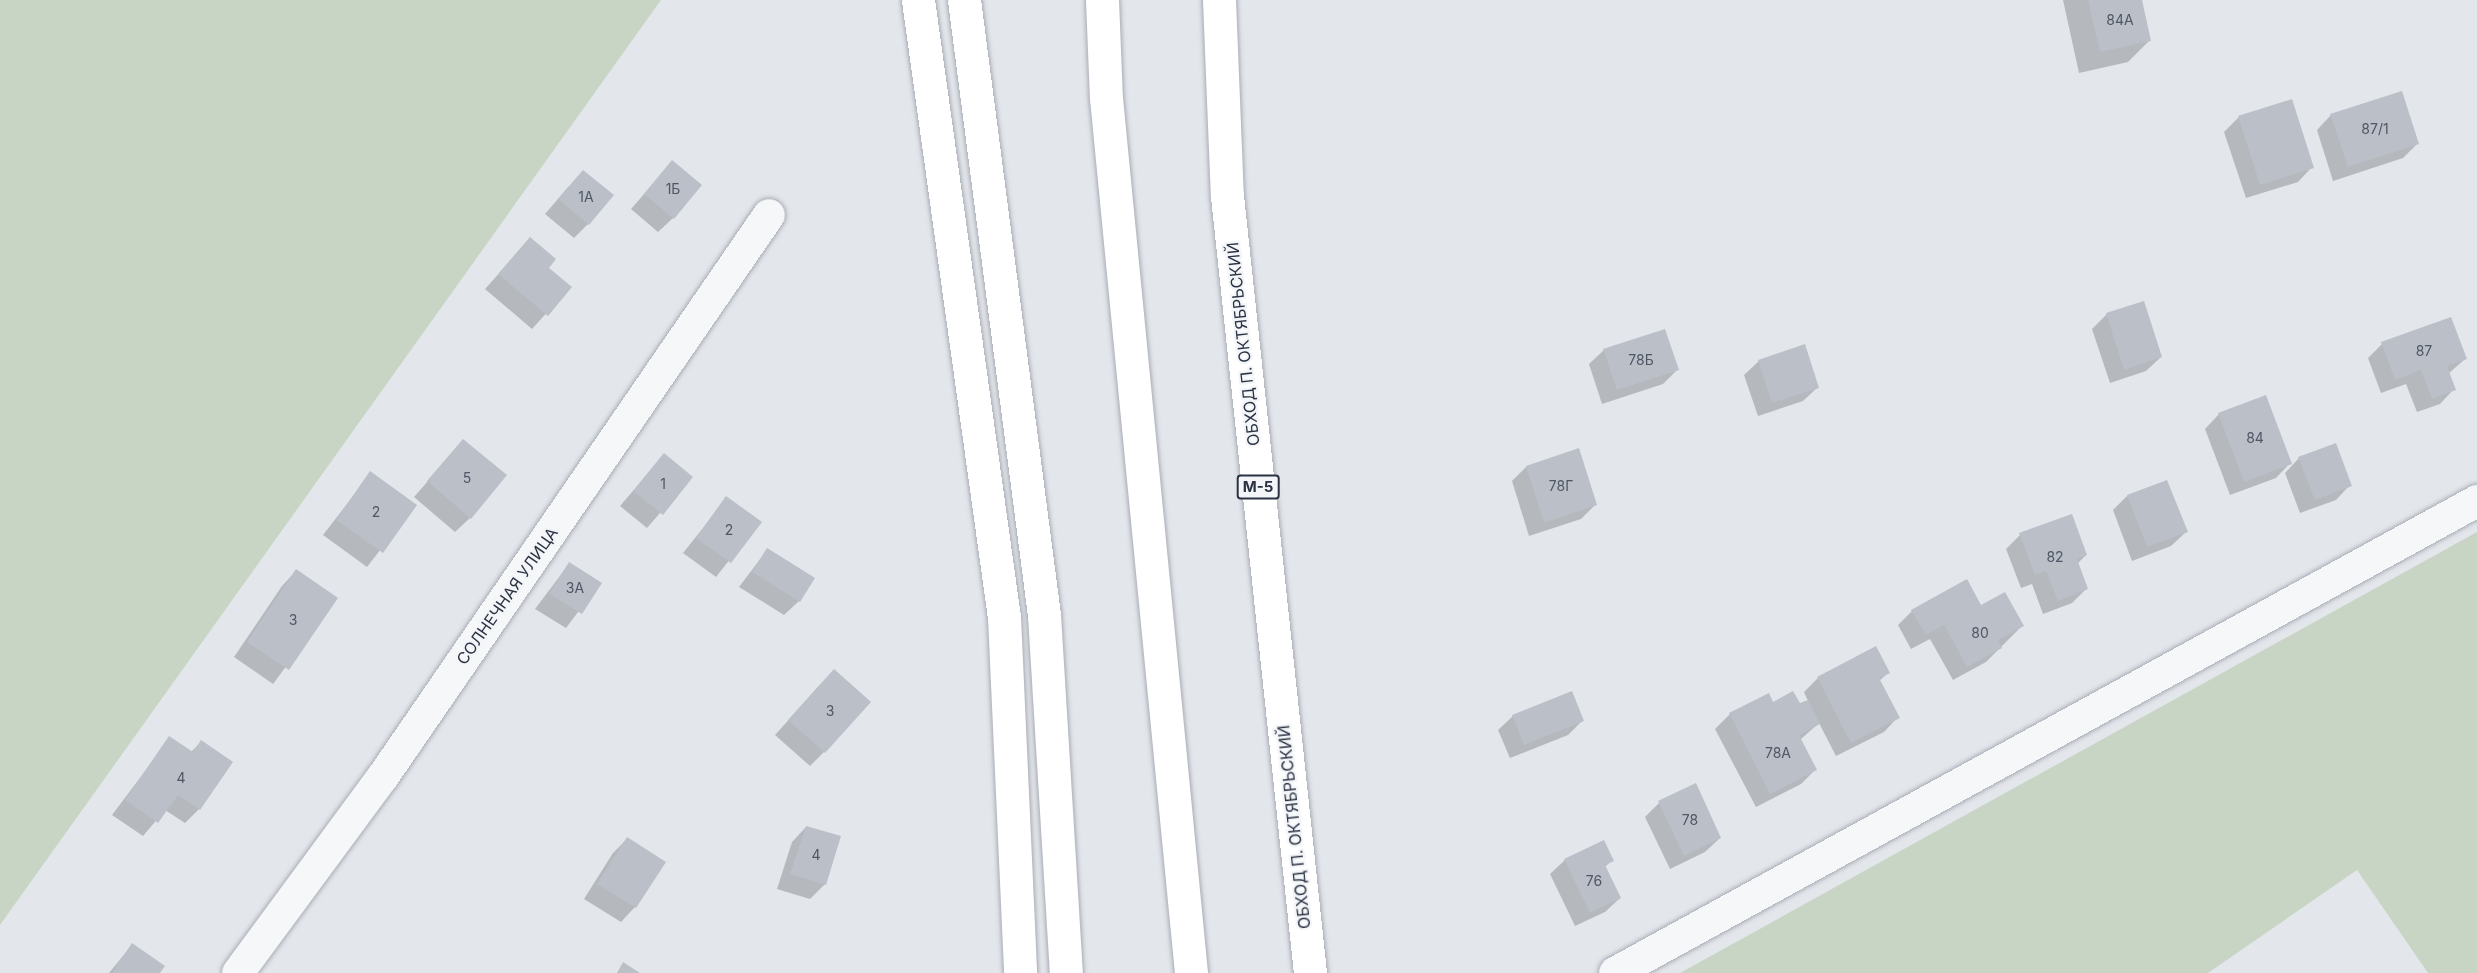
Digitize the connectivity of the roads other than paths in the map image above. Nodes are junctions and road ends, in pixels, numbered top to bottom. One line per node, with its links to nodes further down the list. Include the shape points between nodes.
1 (918, 0): 8 (main road, via 1004,616)
2 (964, 0): 9 (main road, via 1044,615)
3 (1102, 0): 10 (main road, via 1107,110)
4 (1219, 0): 11 (main road, ОБХОД П. ОКТЯБРЬСКИЙ / М-5, via 1227,196)
5 (769, 215): 7 (street, СОЛНЕЧНАЯ УЛИЦА, via 382,778)
6 (2477, 501): 12 (street)
7 (238, 973)
8 (1020, 973)
9 (1066, 973)
10 (1191, 973)
11 (1310, 973)
12 (1616, 973)

